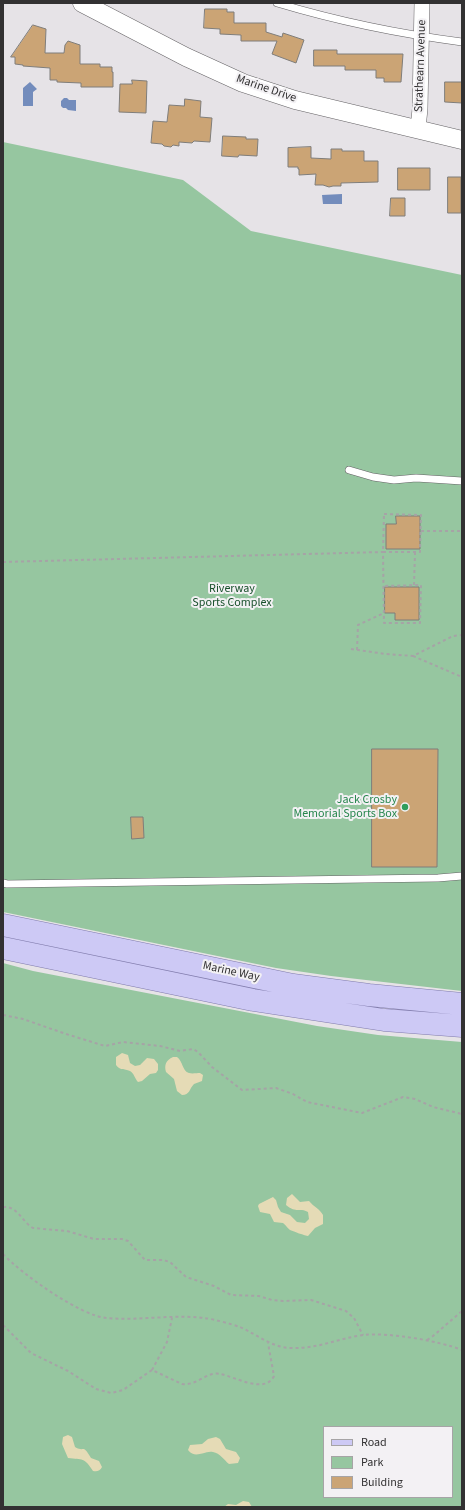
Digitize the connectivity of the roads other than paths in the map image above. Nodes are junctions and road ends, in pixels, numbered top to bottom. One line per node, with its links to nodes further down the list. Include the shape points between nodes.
1 (82, 3): 6 (street, Marine Drive, via 186,57 243,83 295,100)
2 (276, 3): 4 (lane)
3 (422, 3): 4 (street, Strathearn Avenue)
4 (422, 37): 5 (lane); 6 (street, Strathearn Avenue)
5 (462, 42)
6 (418, 128): 7 (street, Marine Drive)
7 (462, 140)
8 (349, 470): 9 (lane, via 394,480 416,478)
9 (462, 481)
10 (462, 876): 11 (lane)
11 (3, 883)
12 (3, 925): 14 (main road, Marine Way, via 293,985)
13 (3, 948): 15 (main road, Marine Way, via 253,1000 384,1020)
14 (462, 1004)
15 (462, 1026)

